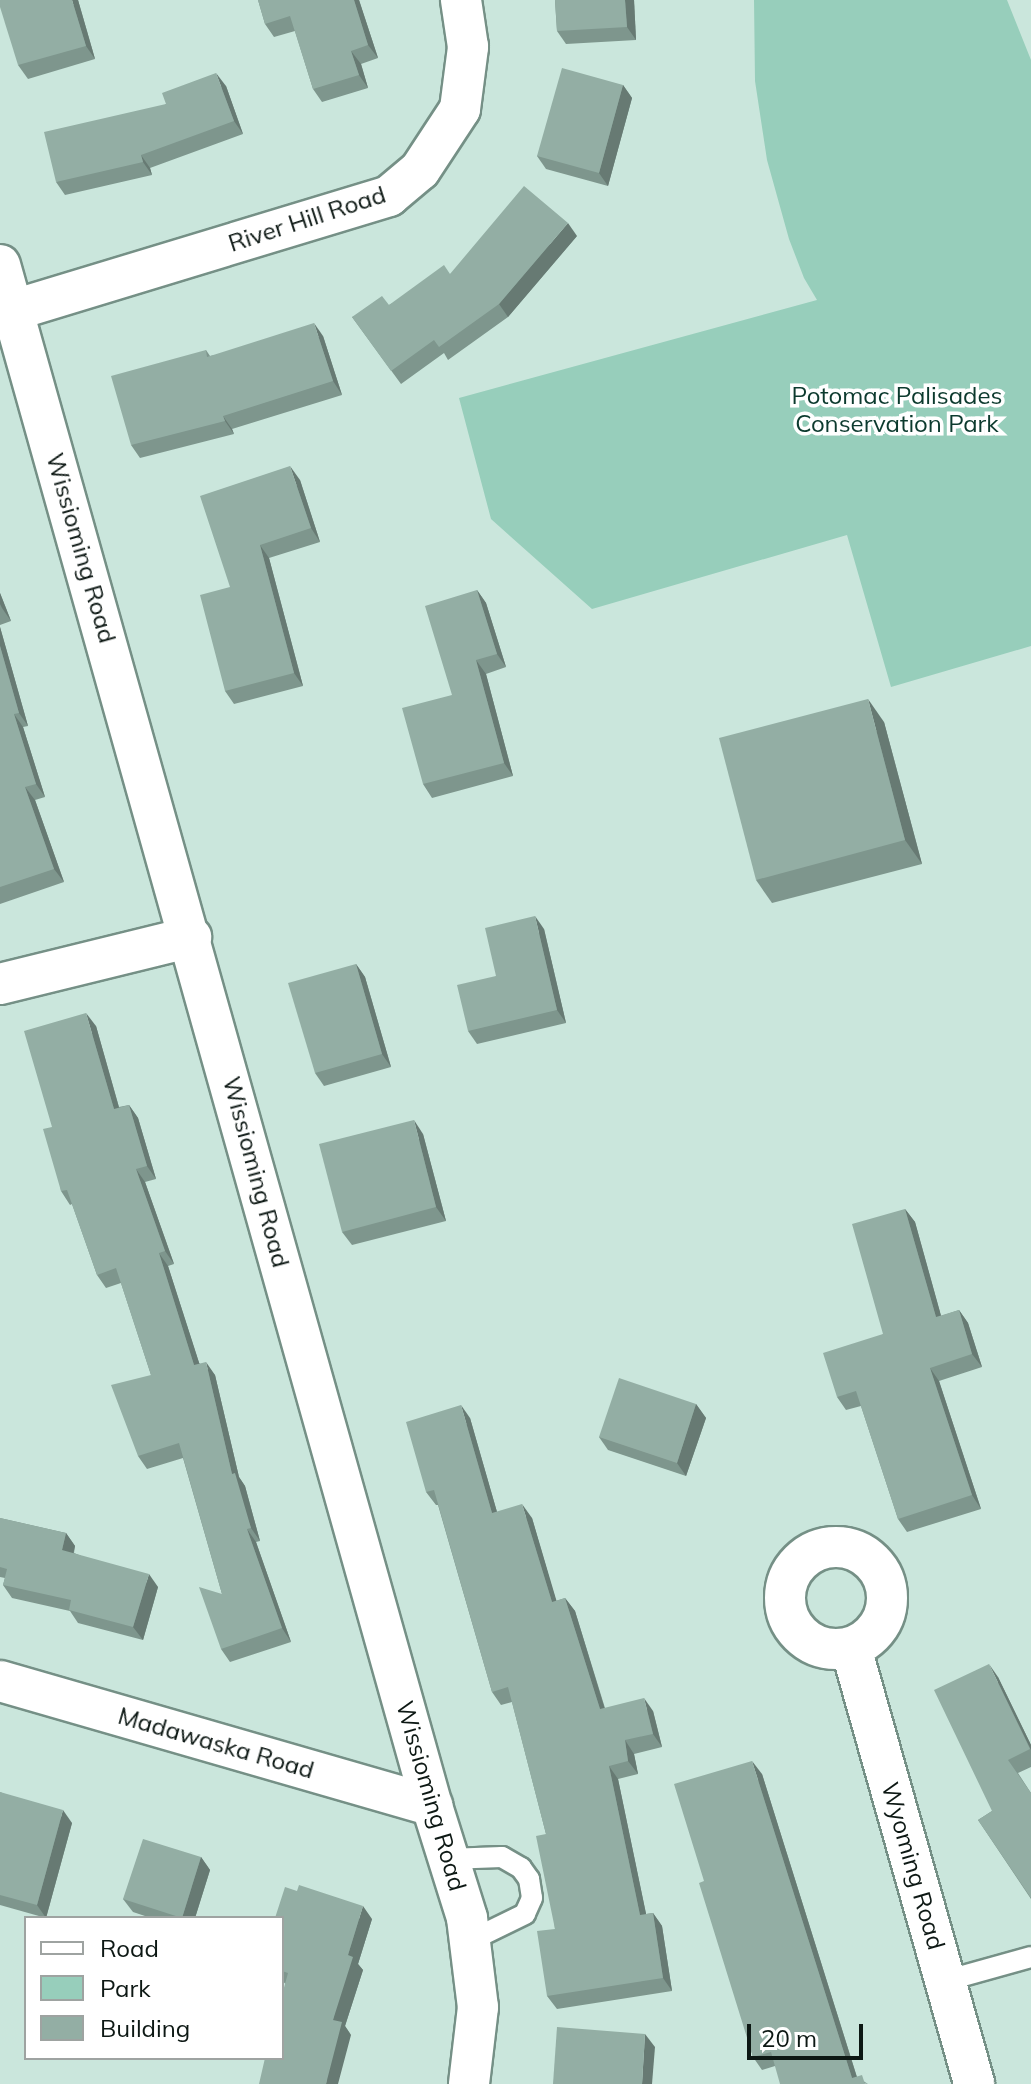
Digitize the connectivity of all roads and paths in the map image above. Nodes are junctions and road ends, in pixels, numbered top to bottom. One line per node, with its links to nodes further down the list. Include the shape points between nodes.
1 (461, 0): 3 (street, River Hill Road, via 468,47 460,109 420,170 389,196)
2 (0, 265): 3 (street, Wissioming Road)
3 (14, 310): 4 (street, Wissioming Road)
4 (191, 937): 5 (street); 8 (street, Wissioming Road)
5 (0, 984)
6 (851, 1648): 12 (street, Wyoming Road)
7 (0, 1681): 8 (street, Madawaska Road)
8 (432, 1806): 9 (street, Wissioming Road)
9 (448, 1859): 10 (street, Wissioming Road); 10 (lane, via 502,1857 529,1879 532,1898 525,1914)
10 (470, 1941): 13 (street, Wissioming Road, via 478,2007)
11 (1031, 1957): 12 (lane)
12 (945, 1981): 14 (street, Wyoming Road)
13 (469, 2084)
14 (974, 2084)

